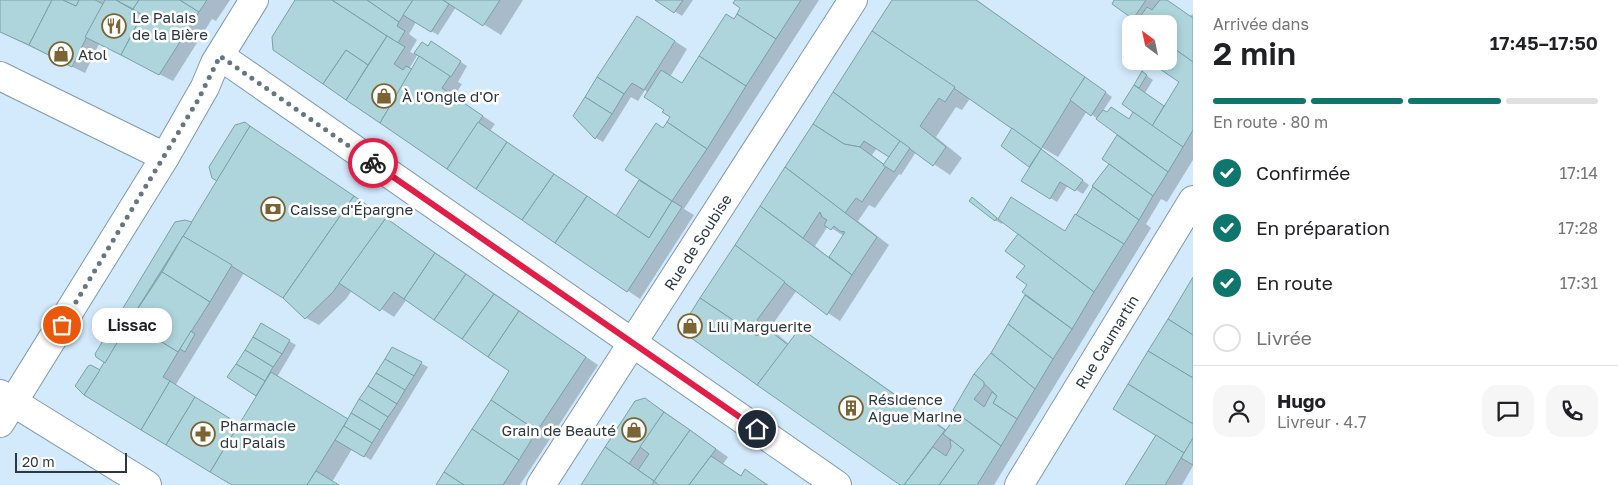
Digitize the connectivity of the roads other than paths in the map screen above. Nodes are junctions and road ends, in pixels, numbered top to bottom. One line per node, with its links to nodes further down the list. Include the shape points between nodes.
1 (254, 0): 3 (street)
2 (853, 0): 7 (street, Rue de Soubise)
3 (220, 56): 5 (street); 7 (street)
4 (0, 76): 5 (street)
5 (165, 157): 8 (street)
6 (1193, 200): 12 (street, Rue Caumartin)
7 (633, 343): 10 (street, Rue de Soubise); 11 (street)
8 (4, 407): 9 (street)
9 (147, 485)
10 (542, 485)
11 (837, 485)
12 (1019, 485)

